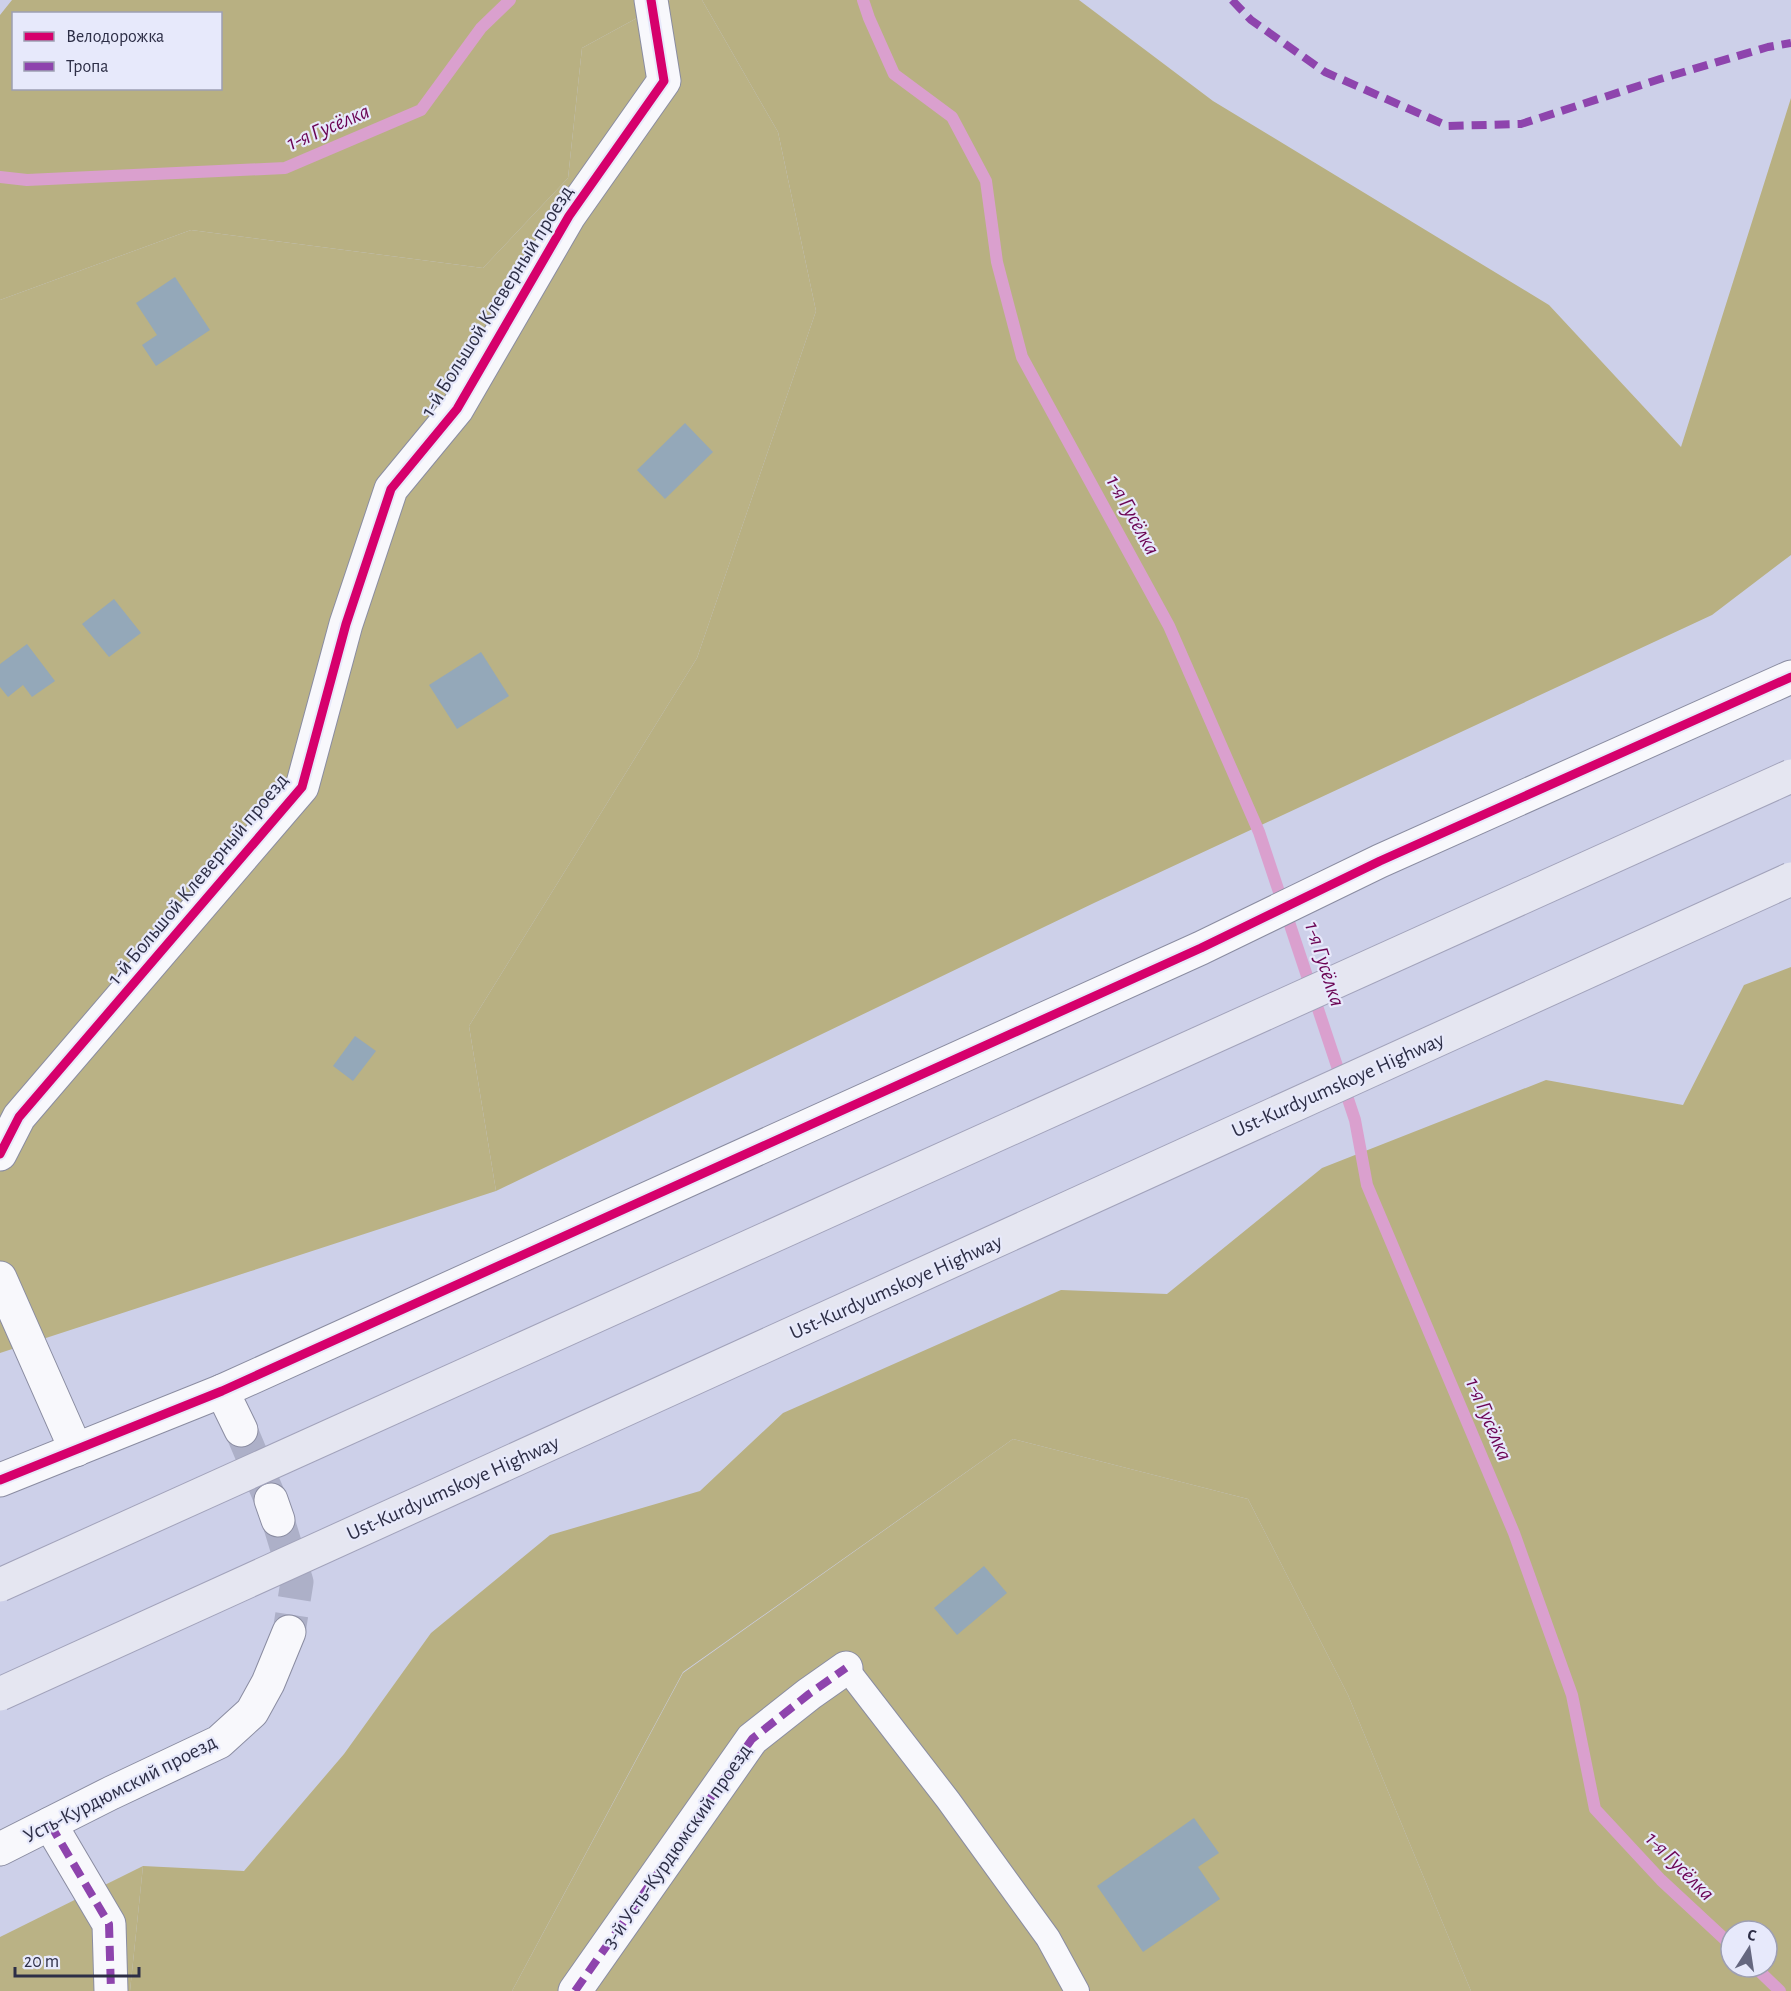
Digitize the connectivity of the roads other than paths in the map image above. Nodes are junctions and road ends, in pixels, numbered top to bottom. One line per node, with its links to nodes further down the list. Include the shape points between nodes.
1 (651, 0): 5 (street, 1-й Большой Клеверный проезд, via 664,81 569,216 457,409 391,489 346,624 302,787 19,1117)
2 (1791, 677): 7 (street)
3 (1791, 776): 11 (main road, bridge)
4 (1791, 879): 14 (main road, Ust-Kurdyumskoye Highway, bridge)
5 (0, 1154)
6 (0, 1278): 9 (street)
7 (222, 1391): 8 (street); 9 (street)
8 (241, 1430)
9 (76, 1450): 10 (street)
10 (0, 1480)
11 (0, 1585)
12 (289, 1632): 15 (street, Усть-Курдюмский проезд, via 252,1712 219,1742)
13 (846, 1668): 18 (street, 3-й Усть-Курдюмский проезд, via 752,1739); 19 (lane, via 1042,1929)
14 (0, 1694)
15 (50, 1824): 16 (street, Усть-Курдюмский проезд); 17 (street, via 109,1924)
16 (0, 1849)
17 (111, 1991)
18 (575, 1991)
19 (1077, 1991)

